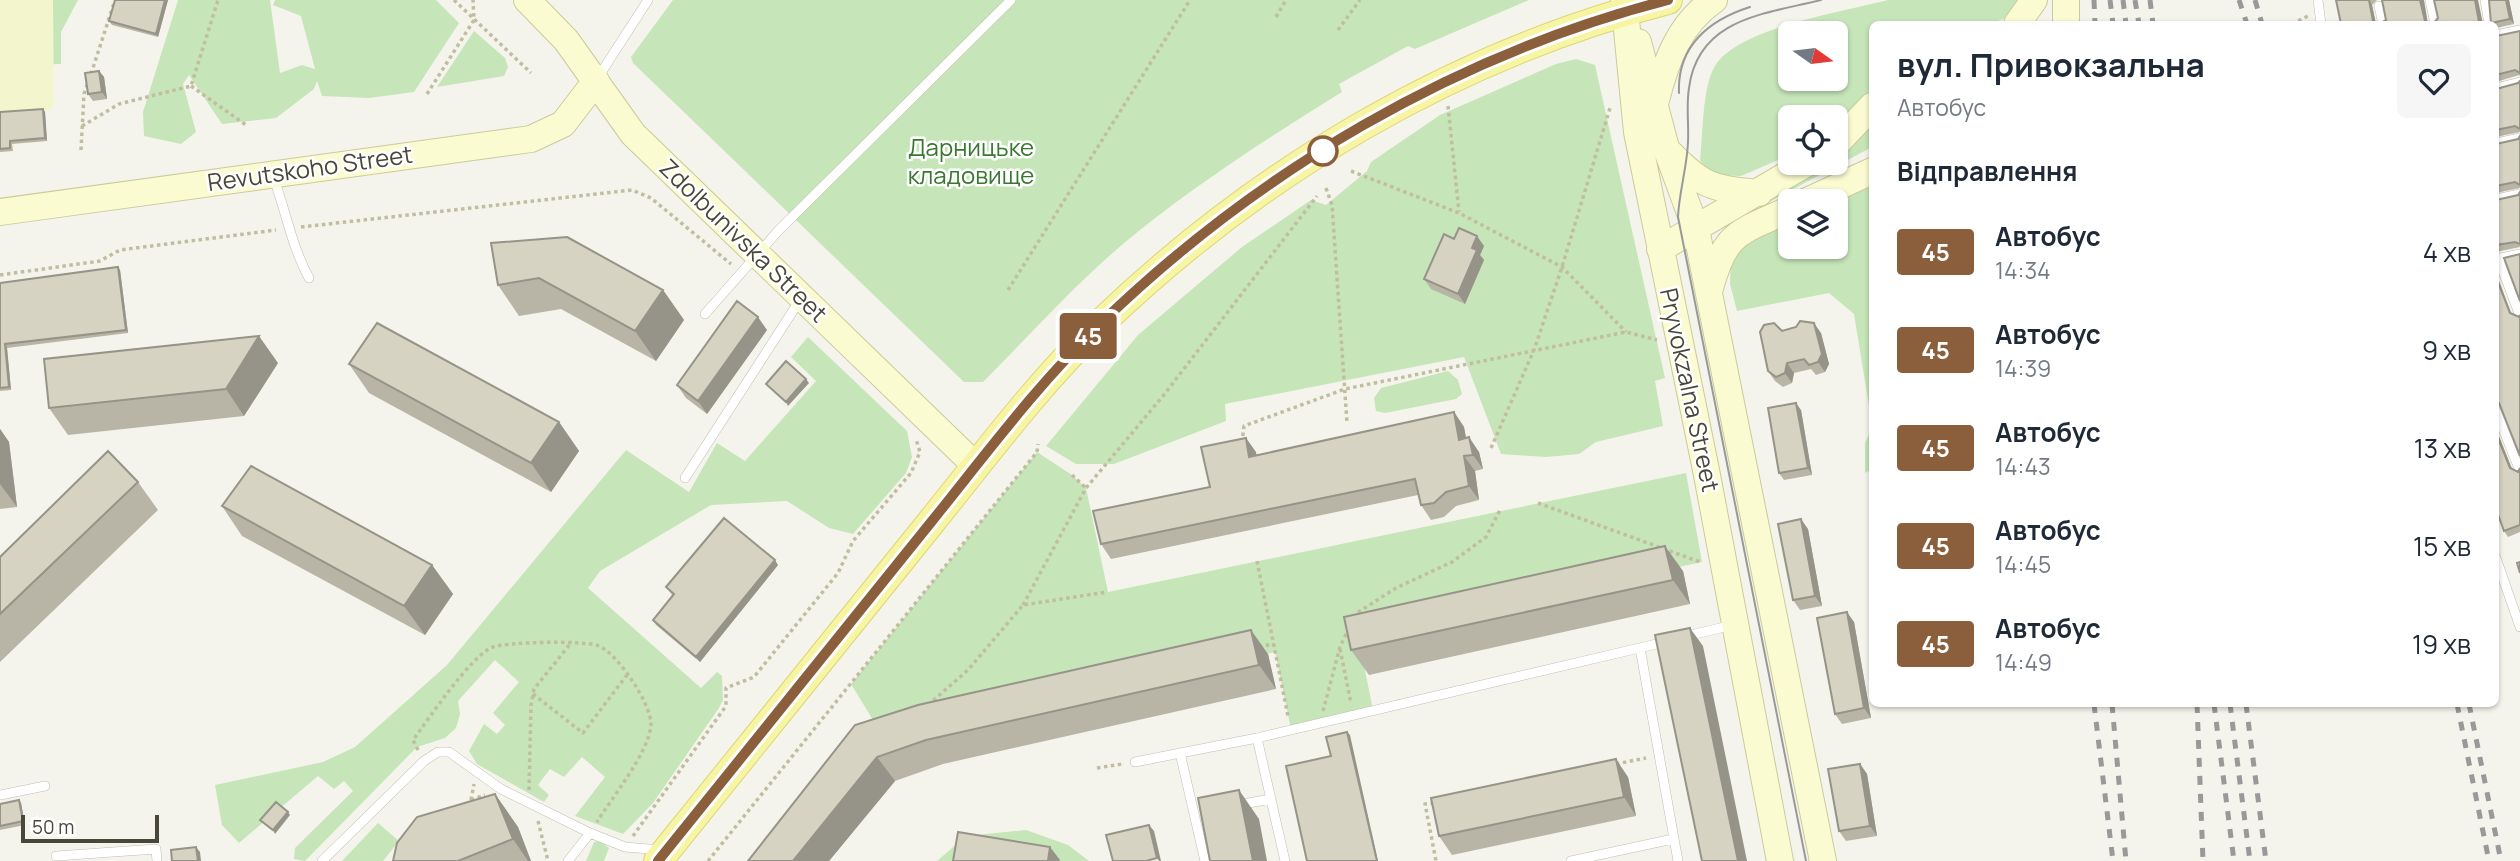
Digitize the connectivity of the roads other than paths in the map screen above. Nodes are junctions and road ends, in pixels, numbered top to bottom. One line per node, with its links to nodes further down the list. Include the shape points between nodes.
1 (527, 0): 21 (main road, Zdolbunivska Street, via 566,40)
2 (648, 0): 21 (lane)
3 (1011, 0): 42 (lane)
4 (1668, 0): 11 (main road)
5 (1714, 0): 24 (main road, Pryvokzalna Street, via 1674,46)
6 (2034, 0): 13 (main road)
7 (2066, 0): 14 (main road)
8 (2318, 0): 15 (lane)
9 (2430, 0): 17 (lane)
10 (2485, 0): 18 (lane)
11 (1629, 4): 24 (main road, Pryvokzalna Street); 40 (main road, Pryvokzalna Street, via 1637,132); 51 (main road, via 1448,79 1346,135 1245,204 1144,283 1097,327)
12 (2378, 6): 16 (lane)
13 (2019, 21)
14 (2066, 21)
15 (2321, 21)
16 (2382, 21)
17 (2434, 21)
18 (2488, 21)
19 (2520, 30): 20 (lane)
20 (2499, 34)
21 (596, 81): 31 (main road, Revutskoho Street, via 563,124 531,139); 42 (main road, Zdolbunivska Street, via 633,134)
22 (2520, 82): 23 (lane)
23 (2499, 87)
24 (1656, 102): 29 (main road, Pryvokzalna Street)
25 (1869, 109): 26 (main road)
26 (1848, 131)
27 (2520, 138): 28 (lane)
28 (2499, 142)
29 (1666, 149): 34 (main road, via 1699,181); 39 (main road, Pryvokzalna Street)
30 (1869, 172): 33 (main road)
31 (272, 174): 37 (main road, Revutskoho Street); 45 (lane, via 297,256)
32 (1788, 175): 34 (main road)
33 (1833, 189)
34 (1759, 193): 39 (main road)
35 (2520, 194): 36 (lane)
36 (2499, 198)
37 (0, 212)
38 (1778, 215): 46 (main road, via 1728,242)
39 (1696, 229): 40 (main road); 46 (main road, Pryvokzalna Street)
40 (1660, 249): 55 (main road, Pryvokzalna Street)
41 (2520, 254): 43 (lane)
42 (757, 255): 47 (main road, Zdolbunivska Street); 48 (lane)
43 (2499, 259)
44 (2499, 264): 49 (lane)
45 (309, 278)
46 (1709, 293): 79 (main road, Pryvokzalna Street)
47 (801, 298): 51 (main road, Zdolbunivska Street); 53 (lane)
48 (705, 314)
49 (2520, 316)
50 (2499, 418): 52 (lane)
51 (976, 466): 70 (main road)
52 (2520, 471)
53 (685, 478)
54 (2499, 567): 56 (lane)
55 (1734, 625): 57 (lane); 78 (main road, Pryvokzalna Street)
56 (2520, 627)
57 (1640, 648): 58 (lane); 68 (lane)
58 (1257, 738): 59 (lane); 63 (lane)
59 (1180, 753): 60 (lane); 66 (lane)
60 (1135, 762)
61 (44, 786): 62 (lane)
62 (0, 794)
63 (1271, 799): 64 (lane); 75 (lane)
64 (1232, 806)
65 (1207, 810): 66 (lane)
66 (1194, 813): 74 (lane)
67 (590, 833): 70 (lane); 72 (lane, via 531,804 449,752 438,752); 73 (lane)
68 (1674, 839): 76 (lane); 77 (lane)
69 (56, 856): 71 (lane, via 156,849)
70 (662, 856)
71 (157, 861)
72 (322, 861)
73 (568, 861)
74 (1205, 861)
75 (1284, 861)
76 (1571, 861)
77 (1678, 861)
78 (1780, 861)
79 (1823, 861)

